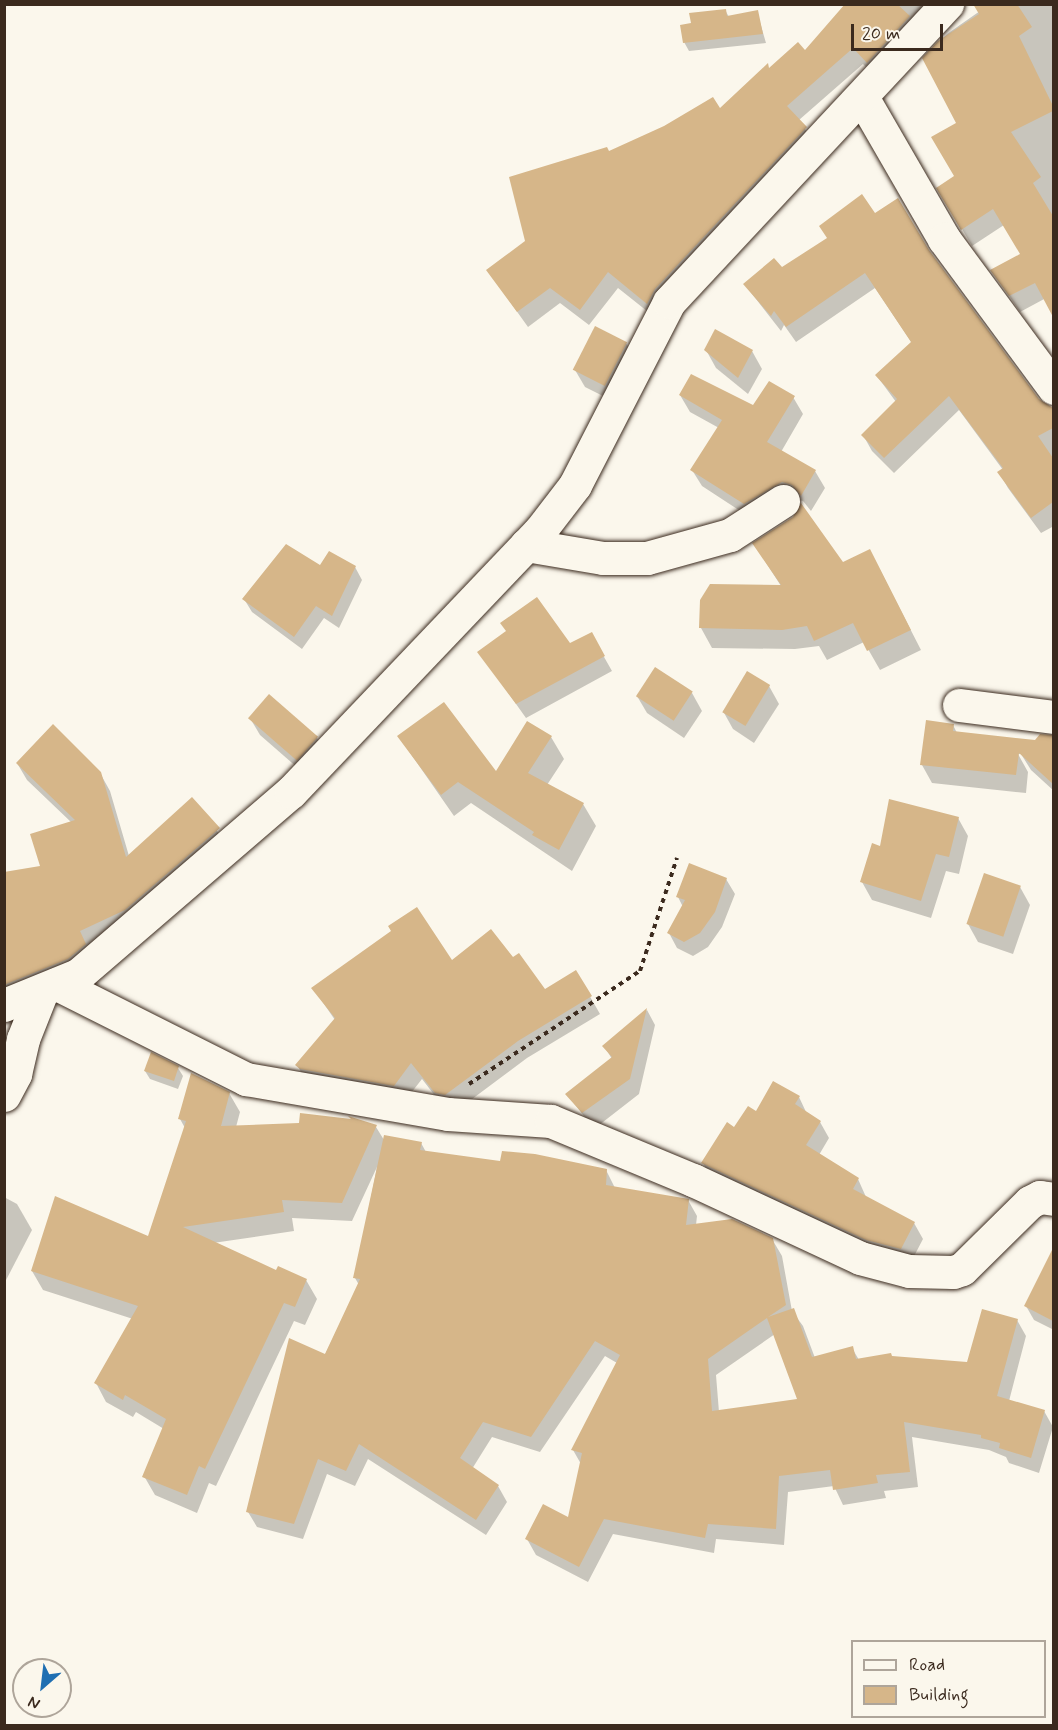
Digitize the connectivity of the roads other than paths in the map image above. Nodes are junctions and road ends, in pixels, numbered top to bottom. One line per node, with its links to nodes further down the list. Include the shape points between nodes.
1 (947, 4): 2 (street)
2 (862, 97): 3 (street, via 944,239); 5 (street, via 669,302 575,485)
3 (1053, 388)
4 (783, 501): 5 (street, via 730,535 647,558 603,558)
5 (526, 544): 8 (street, via 291,792 78,975)
6 (959, 705): 7 (street)
7 (1053, 717)
8 (49, 988): 9 (street); 10 (street, via 23,1039 15,1074); 11 (street, via 246,1079 448,1114 551,1121 572,1127 860,1258 909,1271 962,1269 1030,1202 1040,1197)
9 (4, 1005)
10 (4, 1095)
11 (1053, 1199)

